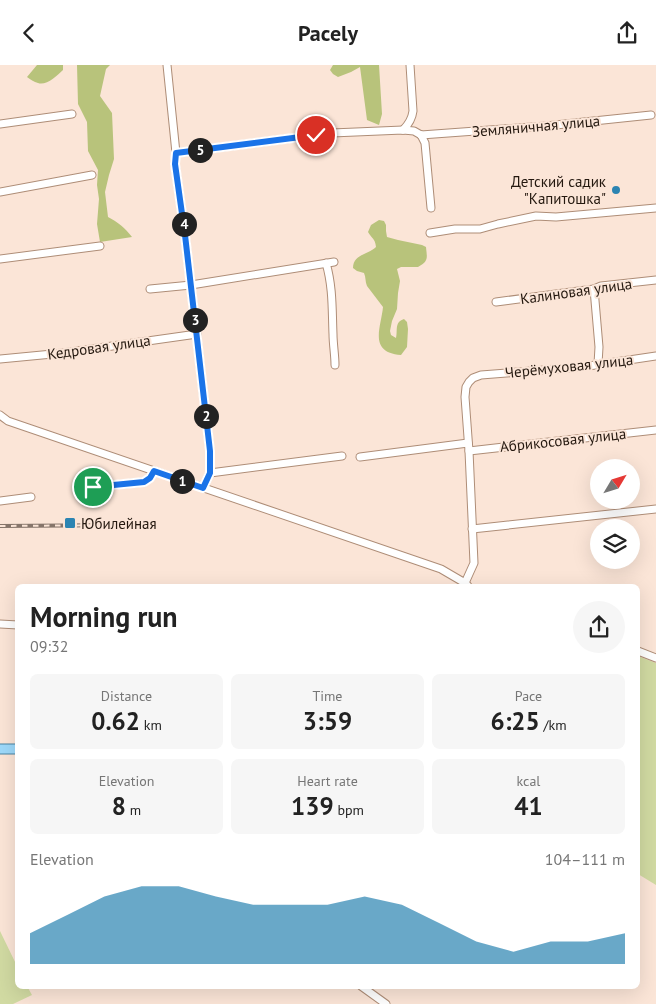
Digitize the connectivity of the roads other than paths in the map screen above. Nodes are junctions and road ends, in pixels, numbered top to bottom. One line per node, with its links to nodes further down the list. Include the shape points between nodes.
1 (168, 65): 8 (street)
2 (410, 65): 6 (street, via 413,111 409,125)
3 (72, 113): 5 (street)
4 (651, 115): 7 (street, Земляничная улица)
5 (0, 124)
6 (403, 129): 7 (street); 8 (street, via 332,133)
7 (421, 135): 11 (street, via 425,143)
8 (176, 153): 17 (street)
9 (92, 175): 10 (street)
10 (0, 192)
11 (431, 208)
12 (656, 208): 13 (street, via 536,216 480,229)
13 (430, 233)
14 (100, 246): 15 (street)
15 (0, 259)
16 (656, 280): 19 (street, Калиновая улица)
17 (191, 285): 18 (street); 21 (street); 25 (street, via 330,263)
18 (150, 289)
19 (594, 289): 20 (street, Калиновая улица); 24 (street)
20 (496, 302)
21 (197, 334): 23 (street, Кедровая улица); 32 (street)
22 (656, 356): 24 (street, Черёмуховая улица)
23 (0, 359)
24 (598, 364): 28 (street, Черёмуховая улица, via 473,378 466,387 465,397)
25 (335, 365)
26 (0, 415): 31 (street, via 8,421)
27 (656, 430): 28 (street, Абрикосовая улица)
28 (469, 447): 30 (street, Абрикосовая улица); 38 (street)
29 (342, 456): 32 (street)
30 (360, 457)
31 (154, 471): 33 (street, via 144,482); 34 (street)
32 (210, 473): 34 (street)
33 (93, 487)
34 (203, 488): 39 (street, via 441,569)
35 (31, 497): 36 (street)
36 (0, 501)
37 (656, 509): 38 (street)
38 (472, 529): 40 (street, via 474,563)
39 (465, 584)
40 (467, 584)
41 (0, 624): 42 (street)
42 (15, 625)
43 (640, 652): 44 (street)
44 (656, 658)
45 (0, 749): 46 (main road)
46 (15, 749)
47 (365, 989): 48 (street)
48 (386, 1004)

